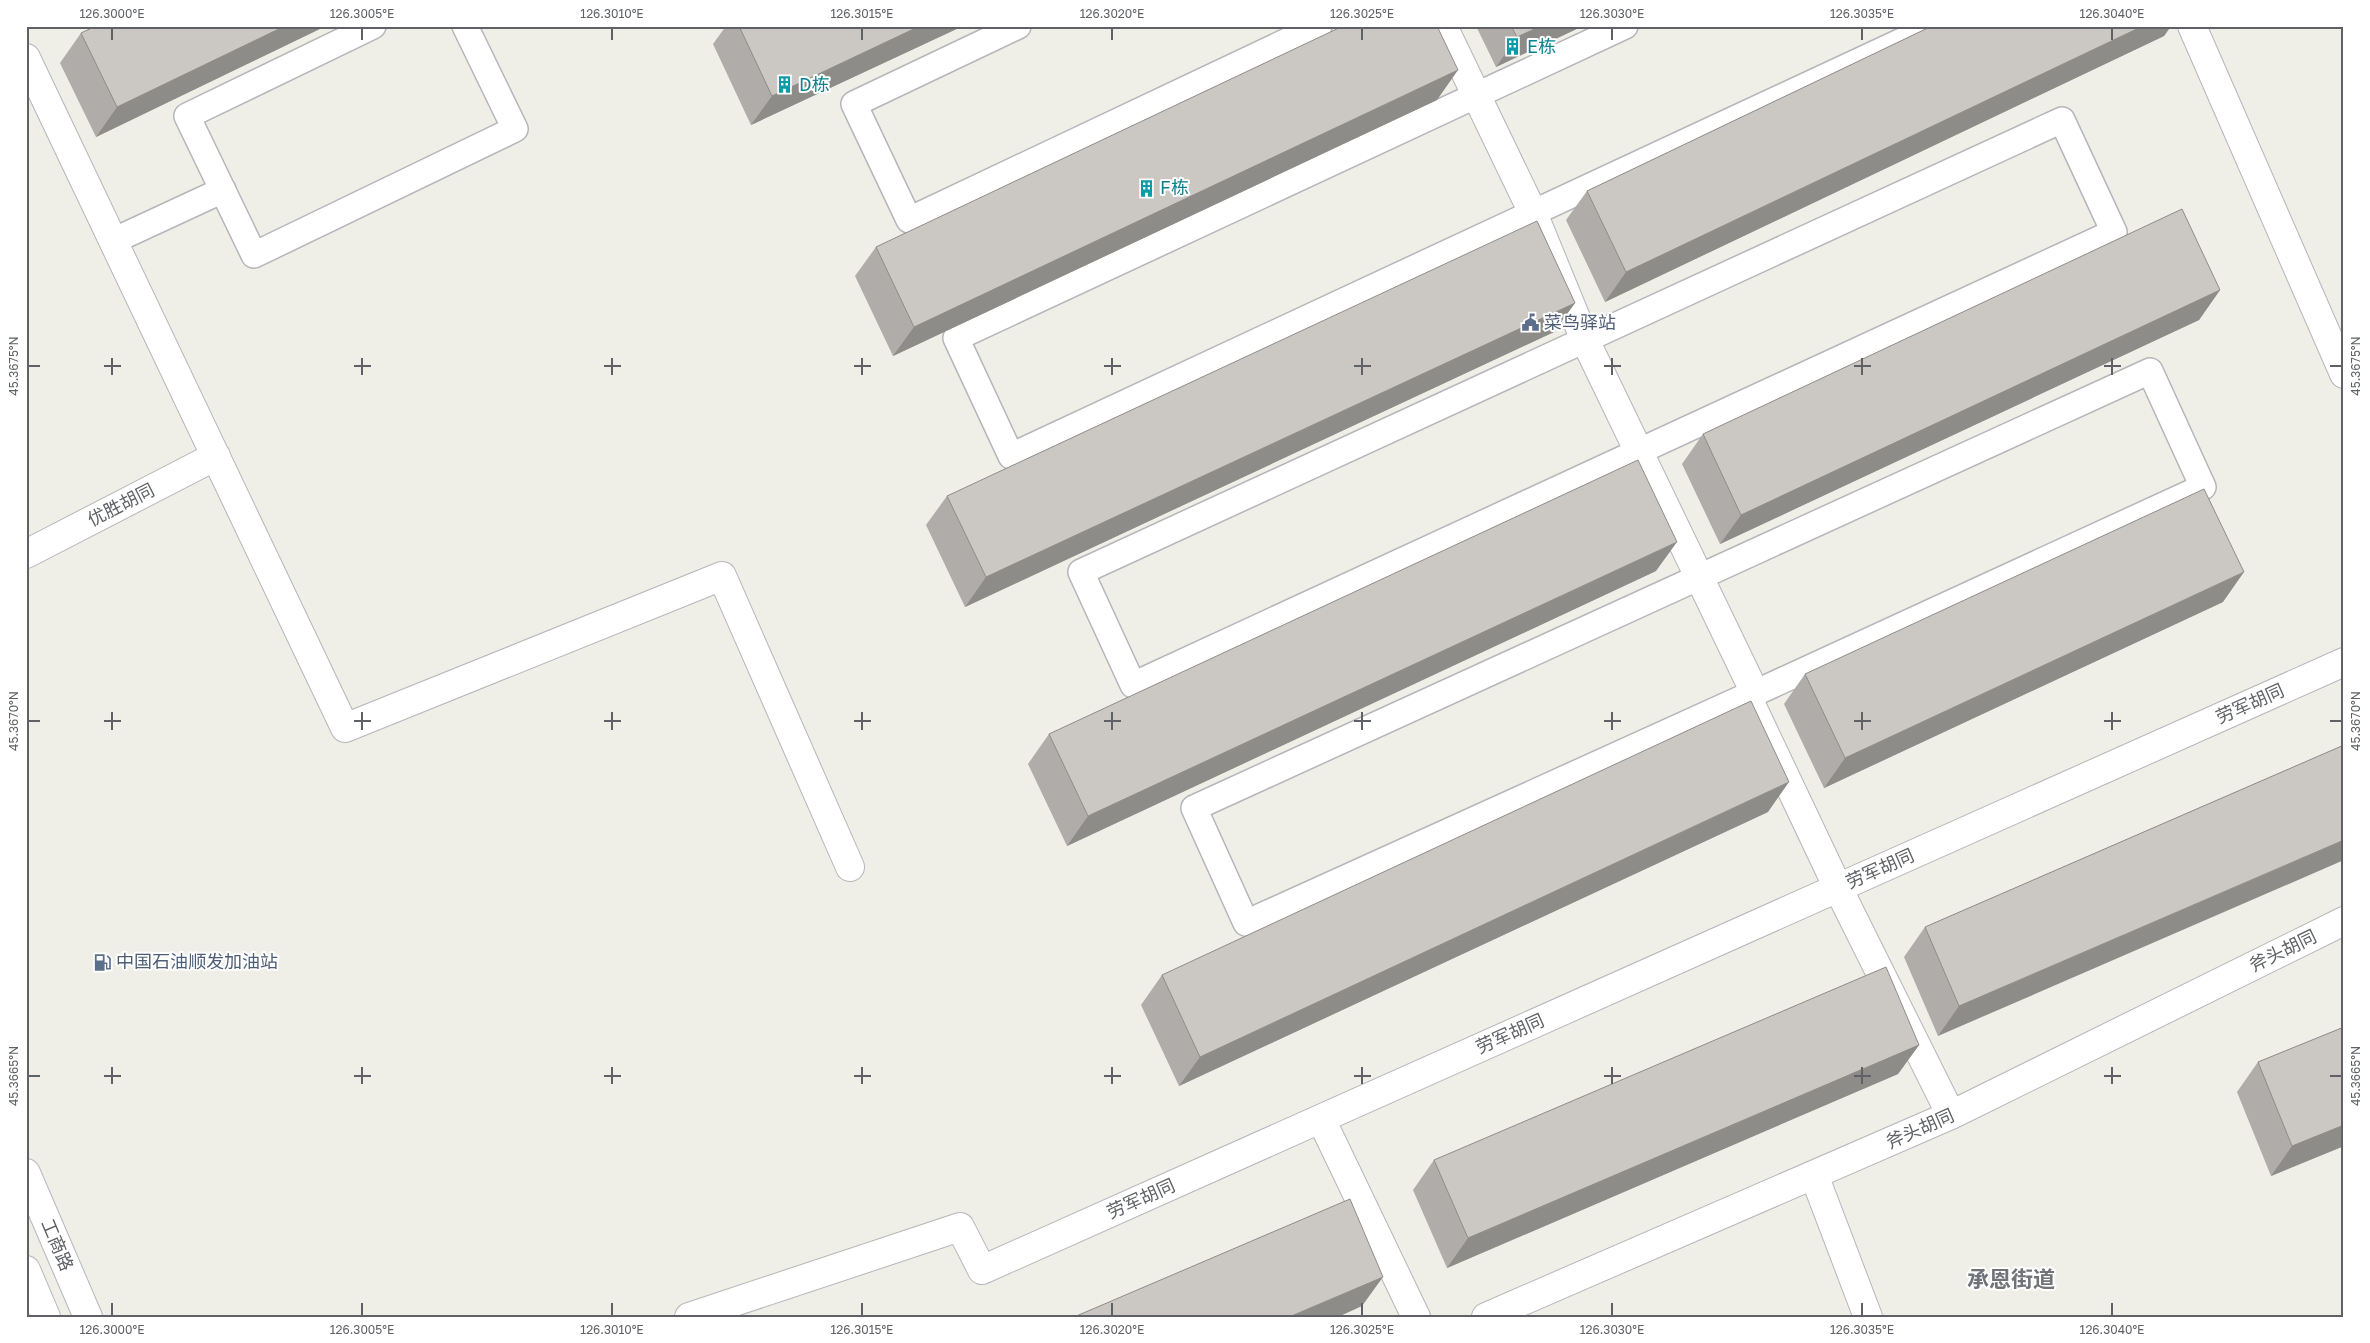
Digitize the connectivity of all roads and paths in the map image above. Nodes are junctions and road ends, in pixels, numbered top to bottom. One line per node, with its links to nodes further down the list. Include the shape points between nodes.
1 (373, 26): 11 (lane, via 187,116)
2 (465, 26): 11 (lane, via 515,130 254,255)
3 (1018, 26): 4 (lane, via 854,104 909,220)
4 (1319, 26)
5 (1443, 26): 10 (street)
6 (1625, 26): 10 (lane)
7 (1934, 26): 12 (lane)
8 (2192, 26): 15 (street)
9 (26, 58): 13 (street)
10 (1477, 95): 12 (street); 12 (lane, via 956,338 1011,456)
11 (223, 190): 13 (lane)
12 (1533, 213): 14 (street)
13 (113, 241): 17 (street)
14 (1585, 340): 16 (street); 16 (lane, via 2062,120 2114,232); 16 (lane, via 1081,572 1133,685)
15 (2344, 374)
16 (1640, 451): 19 (street)
17 (216, 456): 18 (street, 优胜胡同); 22 (street, via 345,728 722,576)
18 (26, 554)
19 (1699, 577): 21 (street); 21 (lane, via 2150,371 2203,487); 21 (lane, via 1194,808 1246,922)
20 (2344, 662): 23 (street, 劳军胡同)
21 (1751, 694): 23 (street)
22 (850, 867)
23 (1838, 888): 25 (street); 26 (street, 劳军胡同)
24 (2344, 921): 25 (street, 斧头胡同)
25 (1951, 1116): 28 (street, 斧头胡同)
26 (1321, 1119): 32 (street, 劳军胡同, via 982,1270 960,1227); 33 (street)
27 (26, 1173): 31 (street, 工商路)
28 (1814, 1175): 34 (street, 斧头胡同); 35 (street)
29 (26, 1270): 30 (street)
30 (46, 1317)
31 (88, 1317)
32 (689, 1317)
33 (1416, 1317)
34 (1486, 1317)
35 (1868, 1317)

